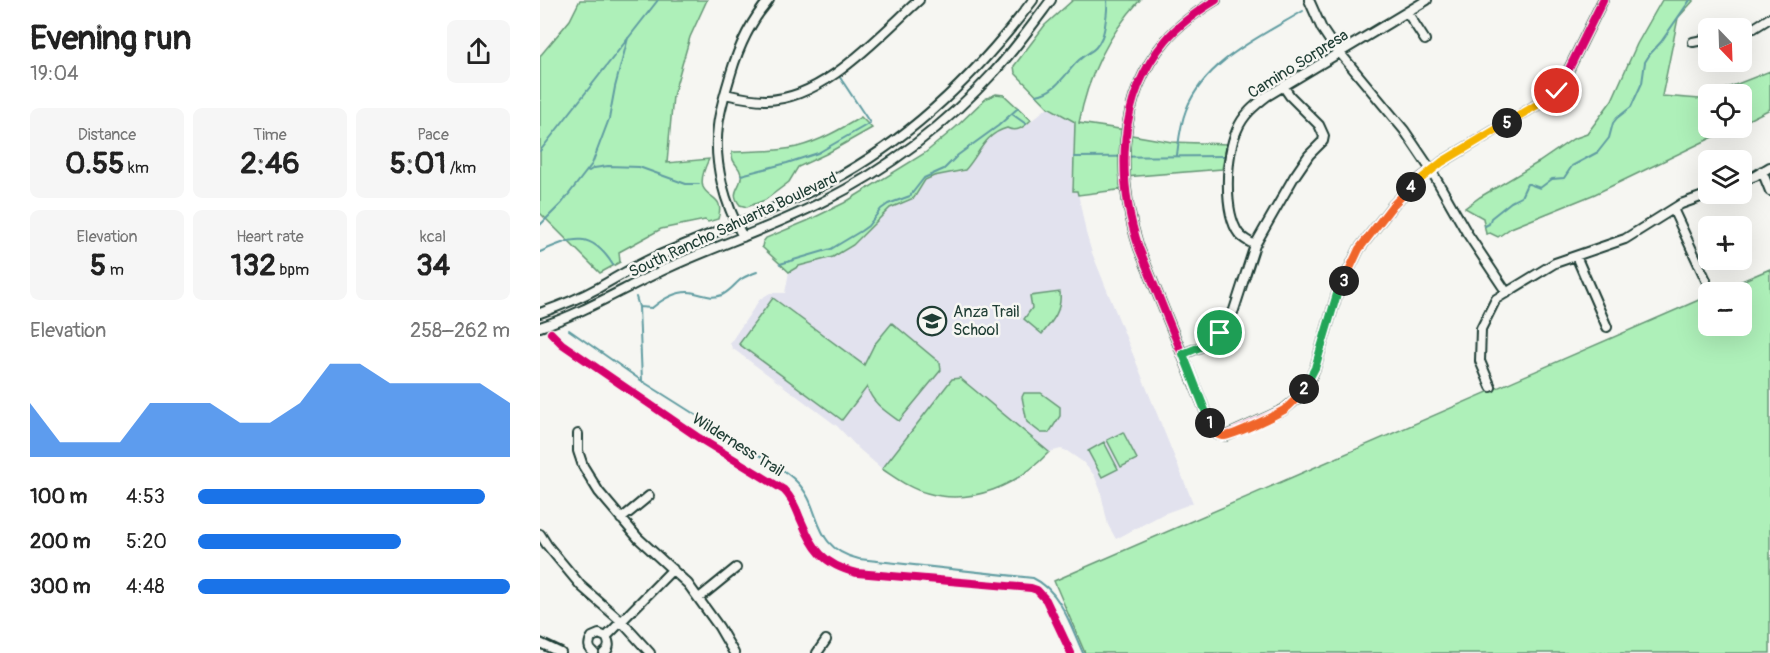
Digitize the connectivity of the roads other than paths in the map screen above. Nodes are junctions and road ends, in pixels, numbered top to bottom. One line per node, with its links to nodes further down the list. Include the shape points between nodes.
1 (769, 0): 17 (street, via 744,38)
2 (919, 0): 17 (street, via 855,58 804,91 766,100)
3 (1033, 0): 25 (street, South Rancho Sahuarita Boulevard, via 984,61 917,123 831,181)
4 (1051, 0): 26 (street, South Rancho Sahuarita Boulevard, via 995,71 938,126 873,173 824,201)
5 (1216, 0): 34 (street, via 1178,28 1145,70 1131,106 1125,142 1125,184 1132,226)
6 (1309, 0): 15 (street)
7 (1427, 0): 9 (street, Camino Sorpresa)
8 (1603, 0): 19 (street, via 1557,91)
9 (1407, 12): 12 (street); 15 (street, Camino Sorpresa)
10 (1770, 18): 11 (street)
11 (1752, 28)
12 (1425, 40)
13 (1698, 41): 14 (street)
14 (1693, 42)
15 (1339, 53): 16 (street, Camino Sorpresa); 19 (street, via 1404,130)
16 (1283, 86): 27 (street, Camino Sorpresa, via 1252,108 1234,138 1228,190 1231,217 1238,233); 27 (street, via 1319,125 1324,136 1282,196)
17 (725, 94): 25 (street, via 717,144 720,177)
18 (1770, 167): 20 (street)
19 (1431, 170): 30 (street); 34 (street, via 1393,205 1359,249 1337,294 1308,384 1283,410 1235,433 1215,433)
20 (1762, 171): 21 (street); 22 (street)
21 (1752, 176)
22 (1770, 190)
23 (1698, 198): 24 (street)
24 (1673, 209): 28 (street, via 1625,239); 29 (street)
25 (736, 224): 26 (street); 31 (street, South Rancho Sahuarita Boulevard, via 654,257 584,295)
26 (743, 237): 32 (street, South Rancho Sahuarita Boulevard)
27 (1255, 245): 34 (street, via 1227,324 1214,339)
28 (1576, 256): 30 (street, via 1555,263); 33 (street)
29 (1706, 280)
30 (1507, 292): 35 (street, via 1496,299 1481,329 1480,361)
31 (540, 313)
32 (540, 327)
33 (1607, 327)
34 (1183, 354)
35 (1491, 387)
36 (578, 434): 38 (street, via 583,466)
37 (649, 496): 38 (street)
38 (621, 519): 41 (street)
39 (540, 534): 43 (street, via 582,586)
40 (736, 568): 42 (street)
41 (673, 569): 42 (street); 43 (street)
42 (699, 598): 51 (street)
43 (621, 621): 44 (street); 50 (street)
44 (606, 637): 48 (street, via 592,637); 49 (street, via 609,648)
45 (826, 640): 52 (street)
46 (540, 643): 47 (street)
47 (561, 653)
48 (592, 653)
49 (604, 653)
50 (650, 653)
51 (734, 653)
52 (818, 653)

